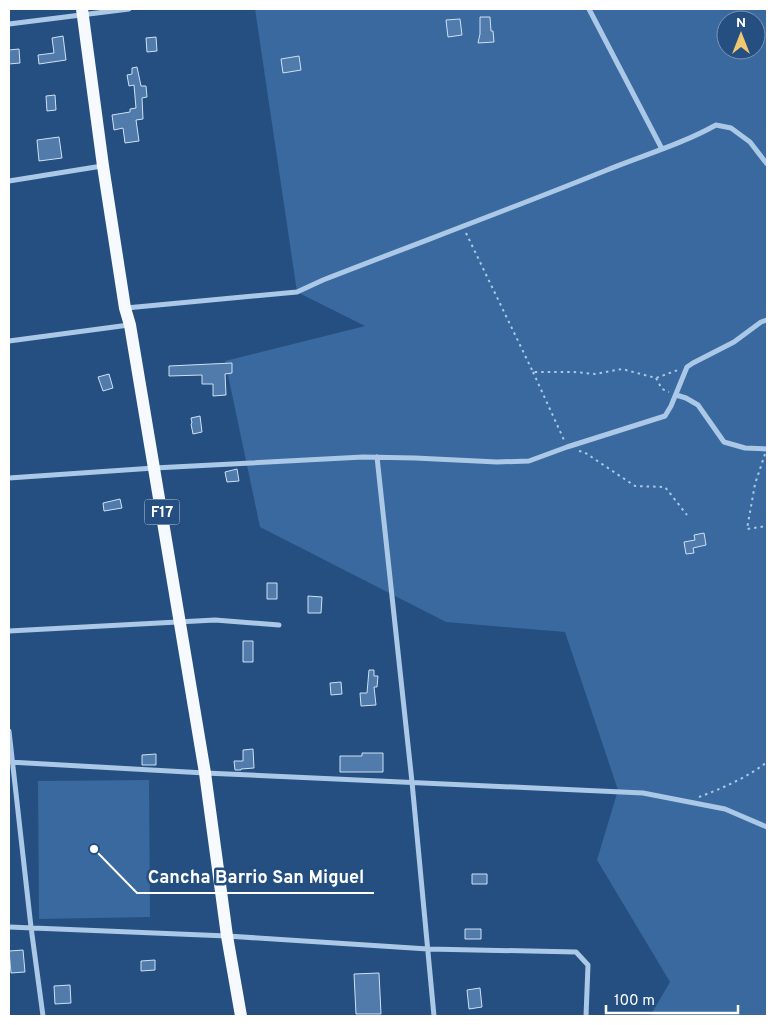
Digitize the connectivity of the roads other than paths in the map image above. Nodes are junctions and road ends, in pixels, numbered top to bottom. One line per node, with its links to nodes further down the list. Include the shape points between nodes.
1 (129, 9): 3 (street)
2 (589, 9): 5 (street)
3 (83, 12): 4 (street); 7 (highway, F17)
4 (9, 24)
5 (662, 149): 6 (street, via 716,125 731,128 750,142); 9 (street, via 298,292)
6 (767, 164)
7 (103, 166): 8 (street); 9 (highway, F17)
8 (9, 181)
9 (125, 308): 11 (highway, F17)
10 (767, 320): 13 (street, via 687,367)
11 (130, 325): 12 (street); 16 (highway, F17)
12 (9, 341)
13 (676, 395): 14 (street, via 698,405 724,442 745,448); 15 (street, via 665,416 528,461)
14 (767, 449)
15 (376, 457): 16 (street); 24 (street)
16 (154, 468): 17 (street); 18 (highway, F17)
17 (9, 478)
18 (180, 622): 19 (street, via 215,620); 20 (street); 23 (highway, F17)
19 (279, 625)
20 (9, 631)
21 (9, 731): 22 (street)
22 (11, 762): 23 (street); 27 (street)
23 (205, 773): 24 (street); 28 (highway, F17)
24 (412, 782): 25 (street, via 643,793 725,809); 29 (street)
25 (767, 827)
26 (9, 927): 27 (street)
27 (31, 927): 28 (street); 30 (street)
28 (227, 936): 29 (street); 31 (highway, F17)
29 (428, 949): 32 (street); 33 (street, via 576,952 588,965)
30 (43, 1016)
31 (241, 1016)
32 (434, 1016)
33 (586, 1016)

